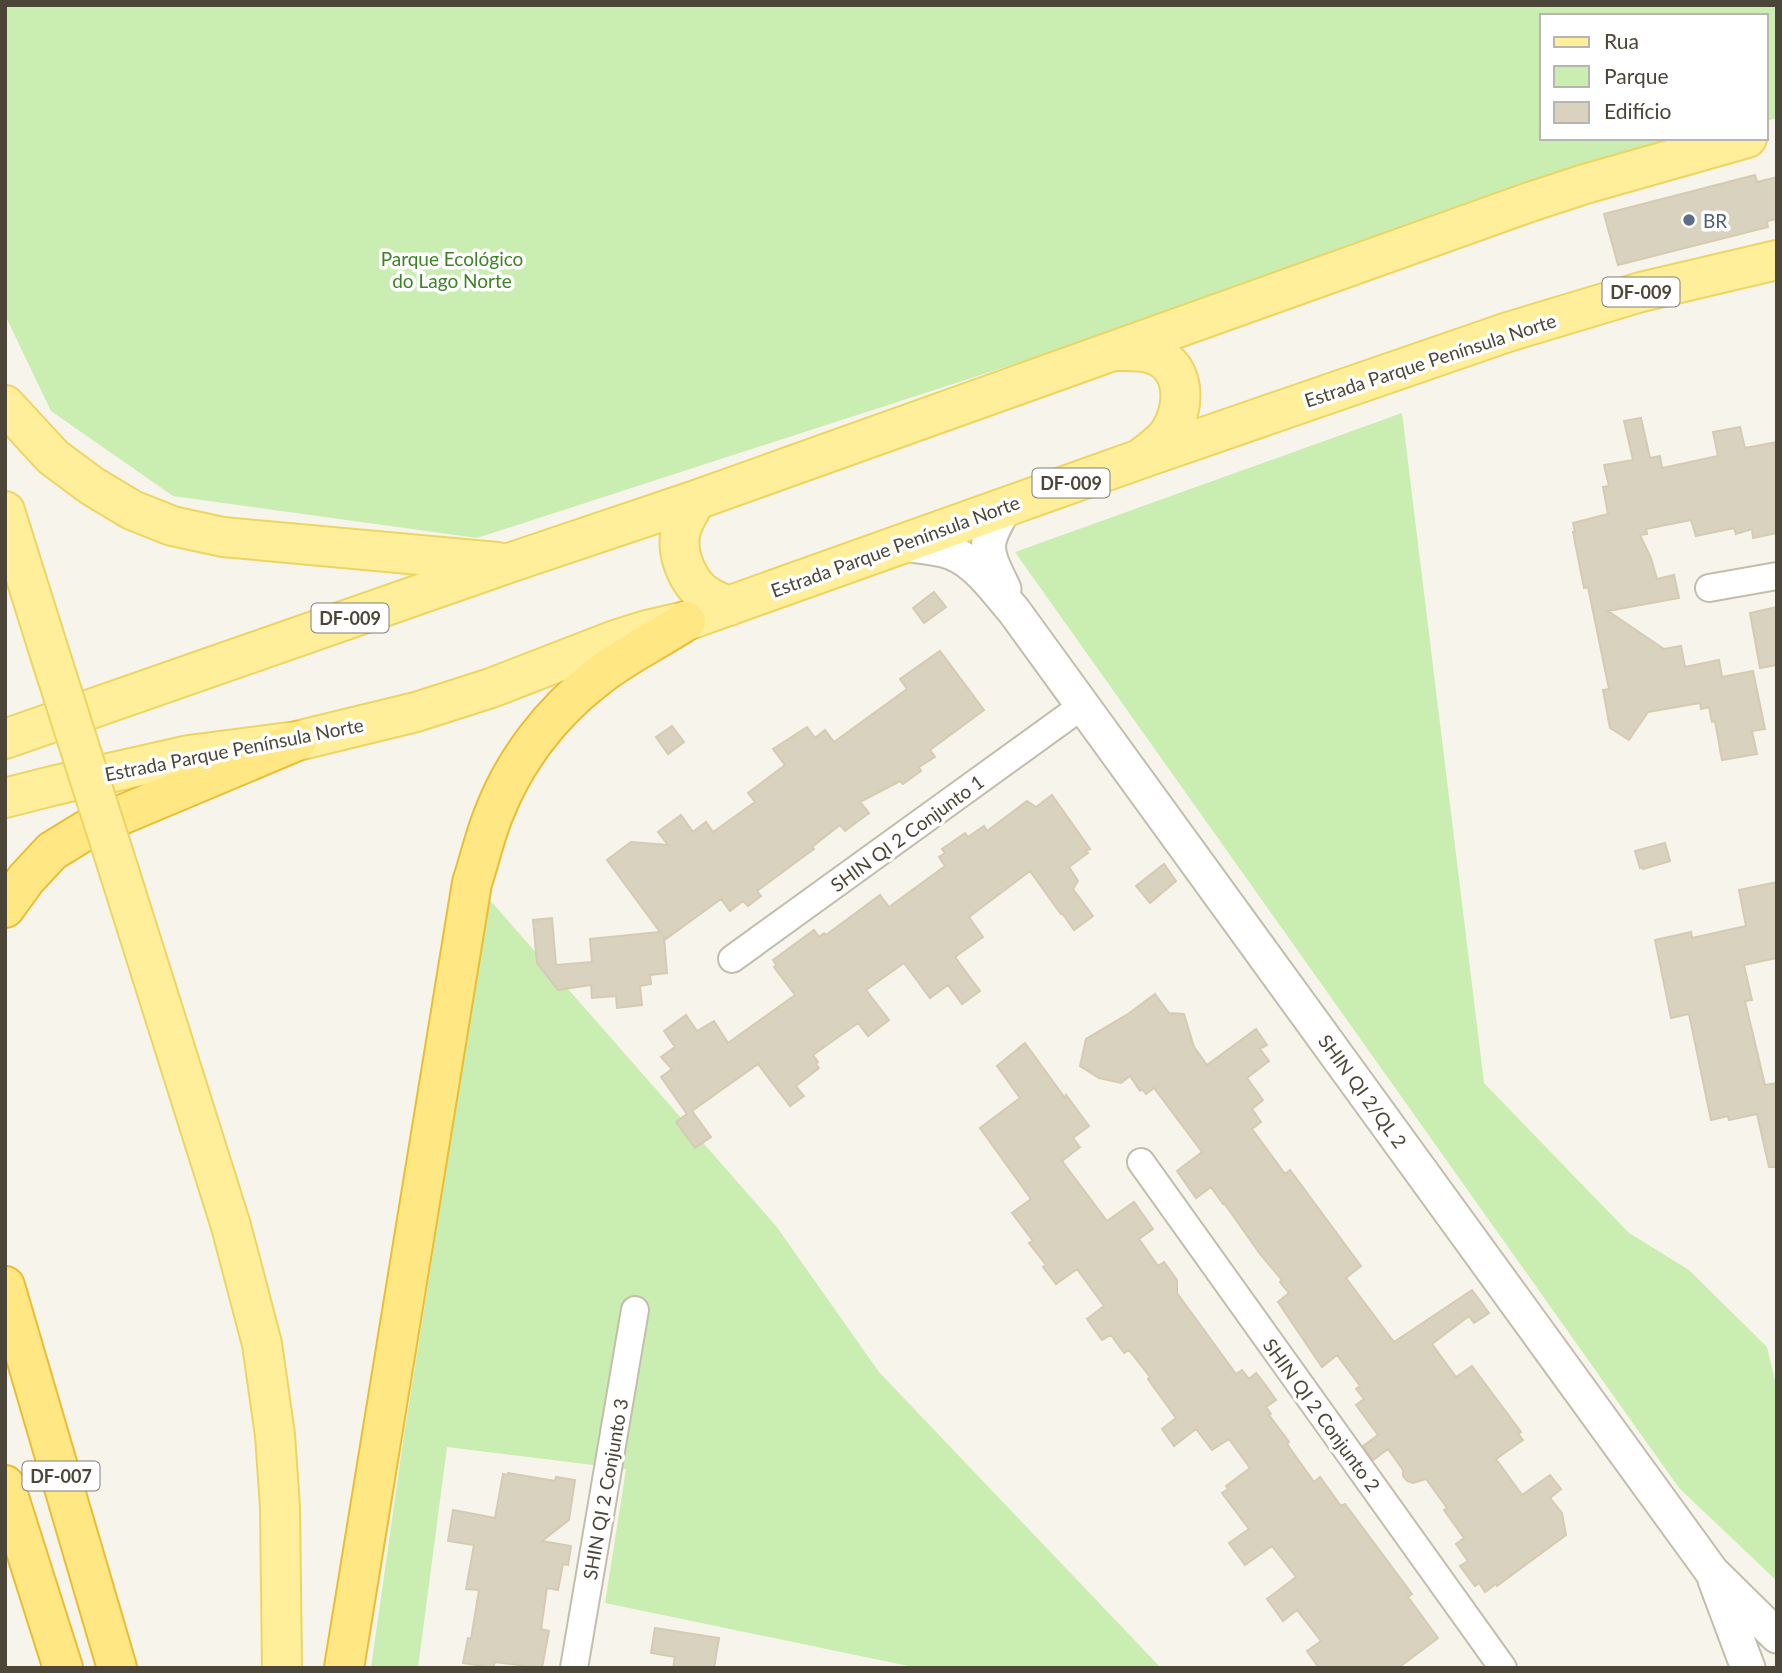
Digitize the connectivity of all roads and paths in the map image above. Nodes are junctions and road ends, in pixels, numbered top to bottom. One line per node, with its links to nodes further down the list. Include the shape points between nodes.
1 (1740, 140): 3 (main road, DF-009, via 1563,191)
2 (1777, 260): 5 (main road, Estrada Parque Península Norte / DF-009, via 1642,292 1508,332)
3 (1116, 351): 5 (main road, via 1156,355 1172,368 1181,388 1172,429); 6 (main road, DF-009)
4 (5, 405): 10 (main road, via 53,457 92,486 132,510 172,526 223,537)
5 (1143, 458): 7 (main road, Estrada Parque Península Norte / DF-009)
6 (696, 500): 10 (main road, DF-009); 13 (main road, via 680,535 683,560 702,593)
7 (1006, 506): 9 (main road, Estrada Parque Península Norte / DF-009); 14 (street, SHIN QI 2/QL 2, via 990,532 988,547)
8 (5, 511): 31 (main road, bridge, via 231,1226 262,1344 280,1507)
9 (904, 544): 13 (main road, Estrada Parque Península Norte / DF-009); 14 (street, SHIN QI 2/QL 2, via 945,550 963,558)
10 (509, 563): 17 (main road, DF-009)
11 (1777, 576): 12 (street)
12 (1709, 588)
13 (729, 606): 15 (main road, Estrada Parque Península Norte / DF-009)
14 (1014, 611): 16 (street, SHIN QI 2/QL 2)
15 (686, 621): 18 (main road, Estrada Parque Península Norte / DF-009, via 615,640 416,712); 32 (highway, via 601,674 553,719 523,756 494,813 472,883)
16 (1082, 706): 21 (street, SHIN QI 2 Conjunto 1); 26 (street, SHIN QI 2/QL 2)
17 (5, 739)
18 (297, 741): 19 (main road, Estrada Parque Península Norte / DF-009, via 189,755); 20 (highway, via 88,829 52,851)
19 (5, 799)
20 (5, 908)
21 (732, 959)
22 (1141, 1162): 34 (street, SHIN QI 2 Conjunto 2)
23 (5, 1286): 30 (highway, DF-007)
24 (635, 1310): 33 (street, SHIN QI 2 Conjunto 3)
25 (5, 1485): 29 (highway, DF-007)
26 (1712, 1572): 27 (street, SHIN QI 2/QL 2); 35 (street, SHIN QI 2/QL 2)
27 (1777, 1636)
28 (1777, 1650): 35 (street)
29 (63, 1668)
30 (117, 1668)
31 (282, 1668)
32 (344, 1668)
33 (575, 1668)
34 (1503, 1668)
35 (1750, 1668)

